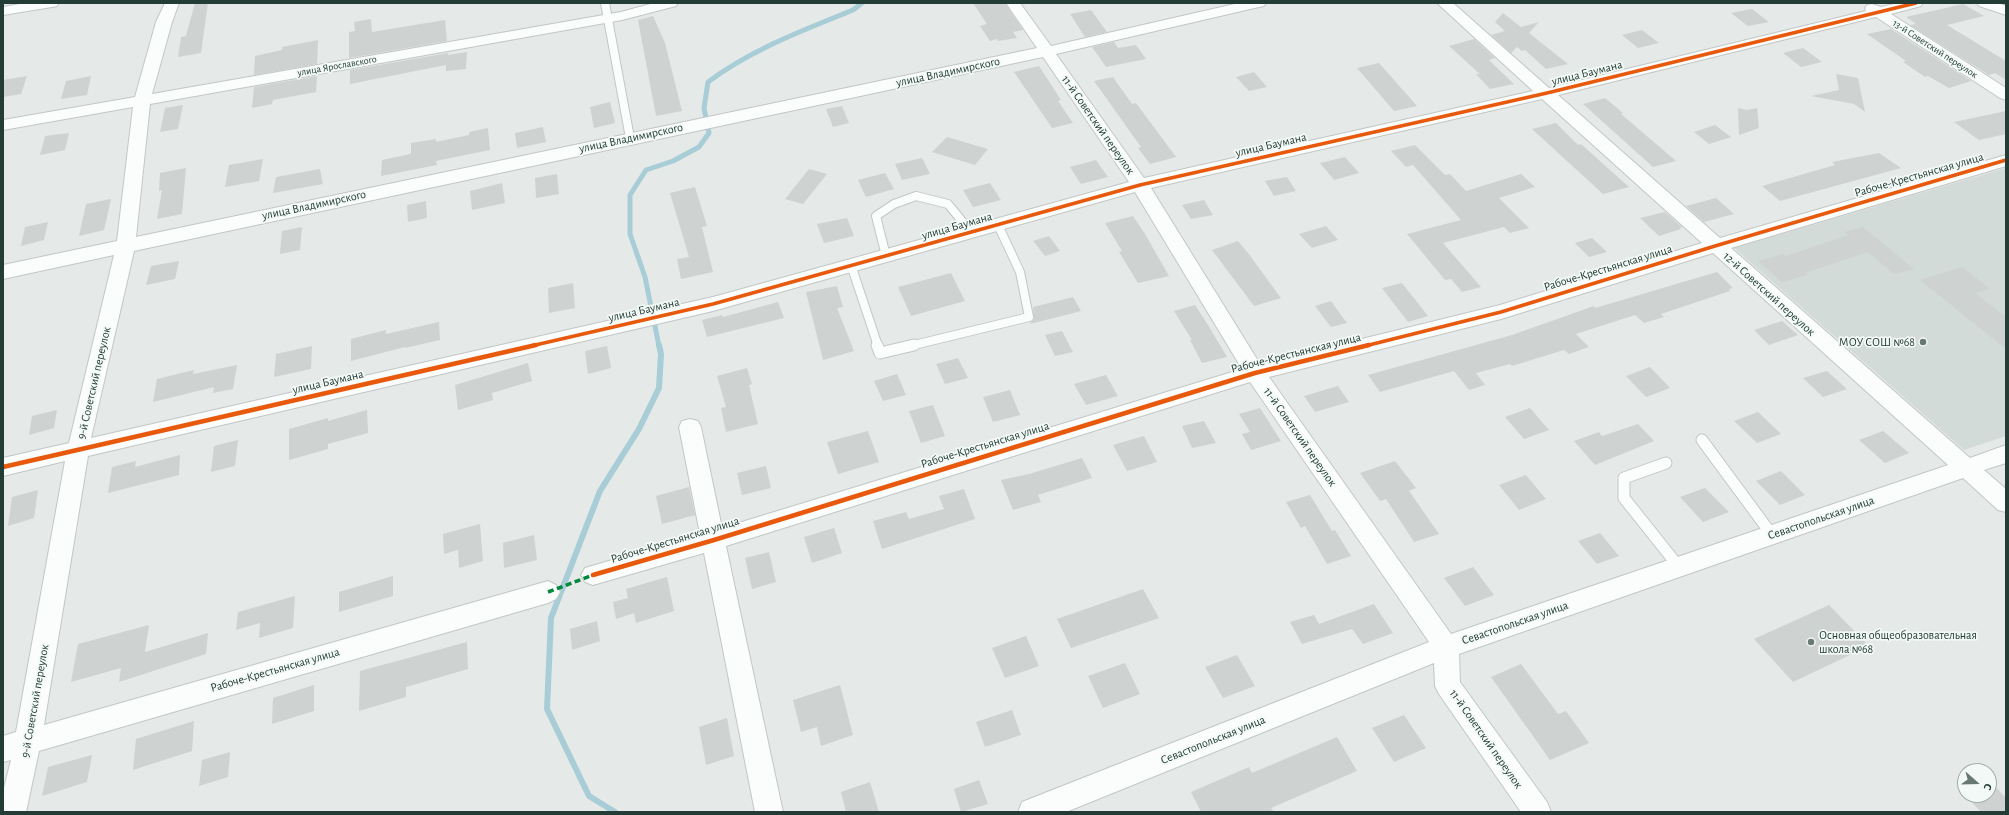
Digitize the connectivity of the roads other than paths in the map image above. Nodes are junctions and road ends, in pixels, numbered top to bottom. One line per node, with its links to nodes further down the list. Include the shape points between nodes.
1 (52, 3): 11 (street)
2 (172, 3): 17 (street, 9-й Советский переулок, via 164,22)
3 (605, 3): 13 (lane)
4 (671, 3): 13 (street, улица Ярославского)
5 (1013, 3): 14 (street, 11-й Советский переулок)
6 (1259, 3): 14 (street, улица Владимирского)
7 (1444, 3): 15 (street, 12-й Советский переулок)
8 (1916, 3): 10 (street, улица Баумана)
9 (1984, 3): 12 (street)
10 (1871, 8): 15 (street, улица Баумана); 16 (street, 13-й Советский переулок)
11 (3, 11)
12 (2006, 11)
13 (608, 18): 17 (street, улица Ярославского); 19 (lane)
14 (1047, 51): 19 (street, улица Владимирского); 21 (street, 11-й Советский переулок)
15 (1547, 93): 21 (street, улица Баумана); 25 (street, 12-й Советский переулок)
16 (2006, 95)
17 (142, 100): 18 (street, улица Ярославского); 24 (street, 9-й Советский переулок)
18 (3, 125)
19 (630, 138): 24 (street, улица Владимирского)
20 (2006, 160): 25 (street, Рабоче-Крестьянская улица)
21 (1140, 185): 22 (street, улица Баумана); 29 (street, 11-й Советский переулок)
22 (998, 224): 23 (street, улица Баумана); 27 (lane, via 1020,272 1029,317 880,353)
23 (971, 232): 26 (street, улица Баумана); 26 (lane, via 948,204 916,196 894,204 876,216)
24 (126, 245): 28 (street, улица Владимирского); 32 (street, 9-й Советский переулок)
25 (1715, 246): 29 (street, Рабоче-Крестьянская улица, via 1501,312); 36 (street, 12-й Советский переулок)
26 (886, 256): 27 (street, улица Баумана)
27 (851, 265): 32 (street, улица Баумана, via 699,308)
28 (3, 272)
29 (1255, 373): 39 (street, Рабоче-Крестьянская улица); 43 (street, 11-й Советский переулок)
30 (690, 427): 39 (street)
31 (1702, 440): 38 (lane)
32 (78, 449): 35 (street, улица Баумана); 44 (street, 9-й Советский переулок)
33 (2006, 454): 36 (street, Севастопольская улица)
34 (1666, 464): 40 (lane, via 1624,478 1624,498)
35 (3, 467)
36 (1966, 468): 37 (street, 12-й Советский переулок); 38 (street, Севастопольская улица)
37 (2006, 503)
38 (1772, 535): 40 (street, Севастопольская улица)
39 (714, 540): 41 (street, Рабоче-Крестьянская улица); 47 (street)
40 (1679, 567): 43 (street, Севастопольская улица)
41 (594, 574)
42 (548, 592): 44 (street, Рабоче-Крестьянская улица)
43 (1446, 647): 48 (street, Севастопольская улица); 49 (street, 11-й Советский переулок, via 1448,686)
44 (28, 741): 45 (street, Рабоче-Крестьянская улица); 46 (street, 9-й Советский переулок)
45 (3, 749)
46 (12, 812)
47 (769, 812)
48 (1032, 812)
49 (1537, 812)

